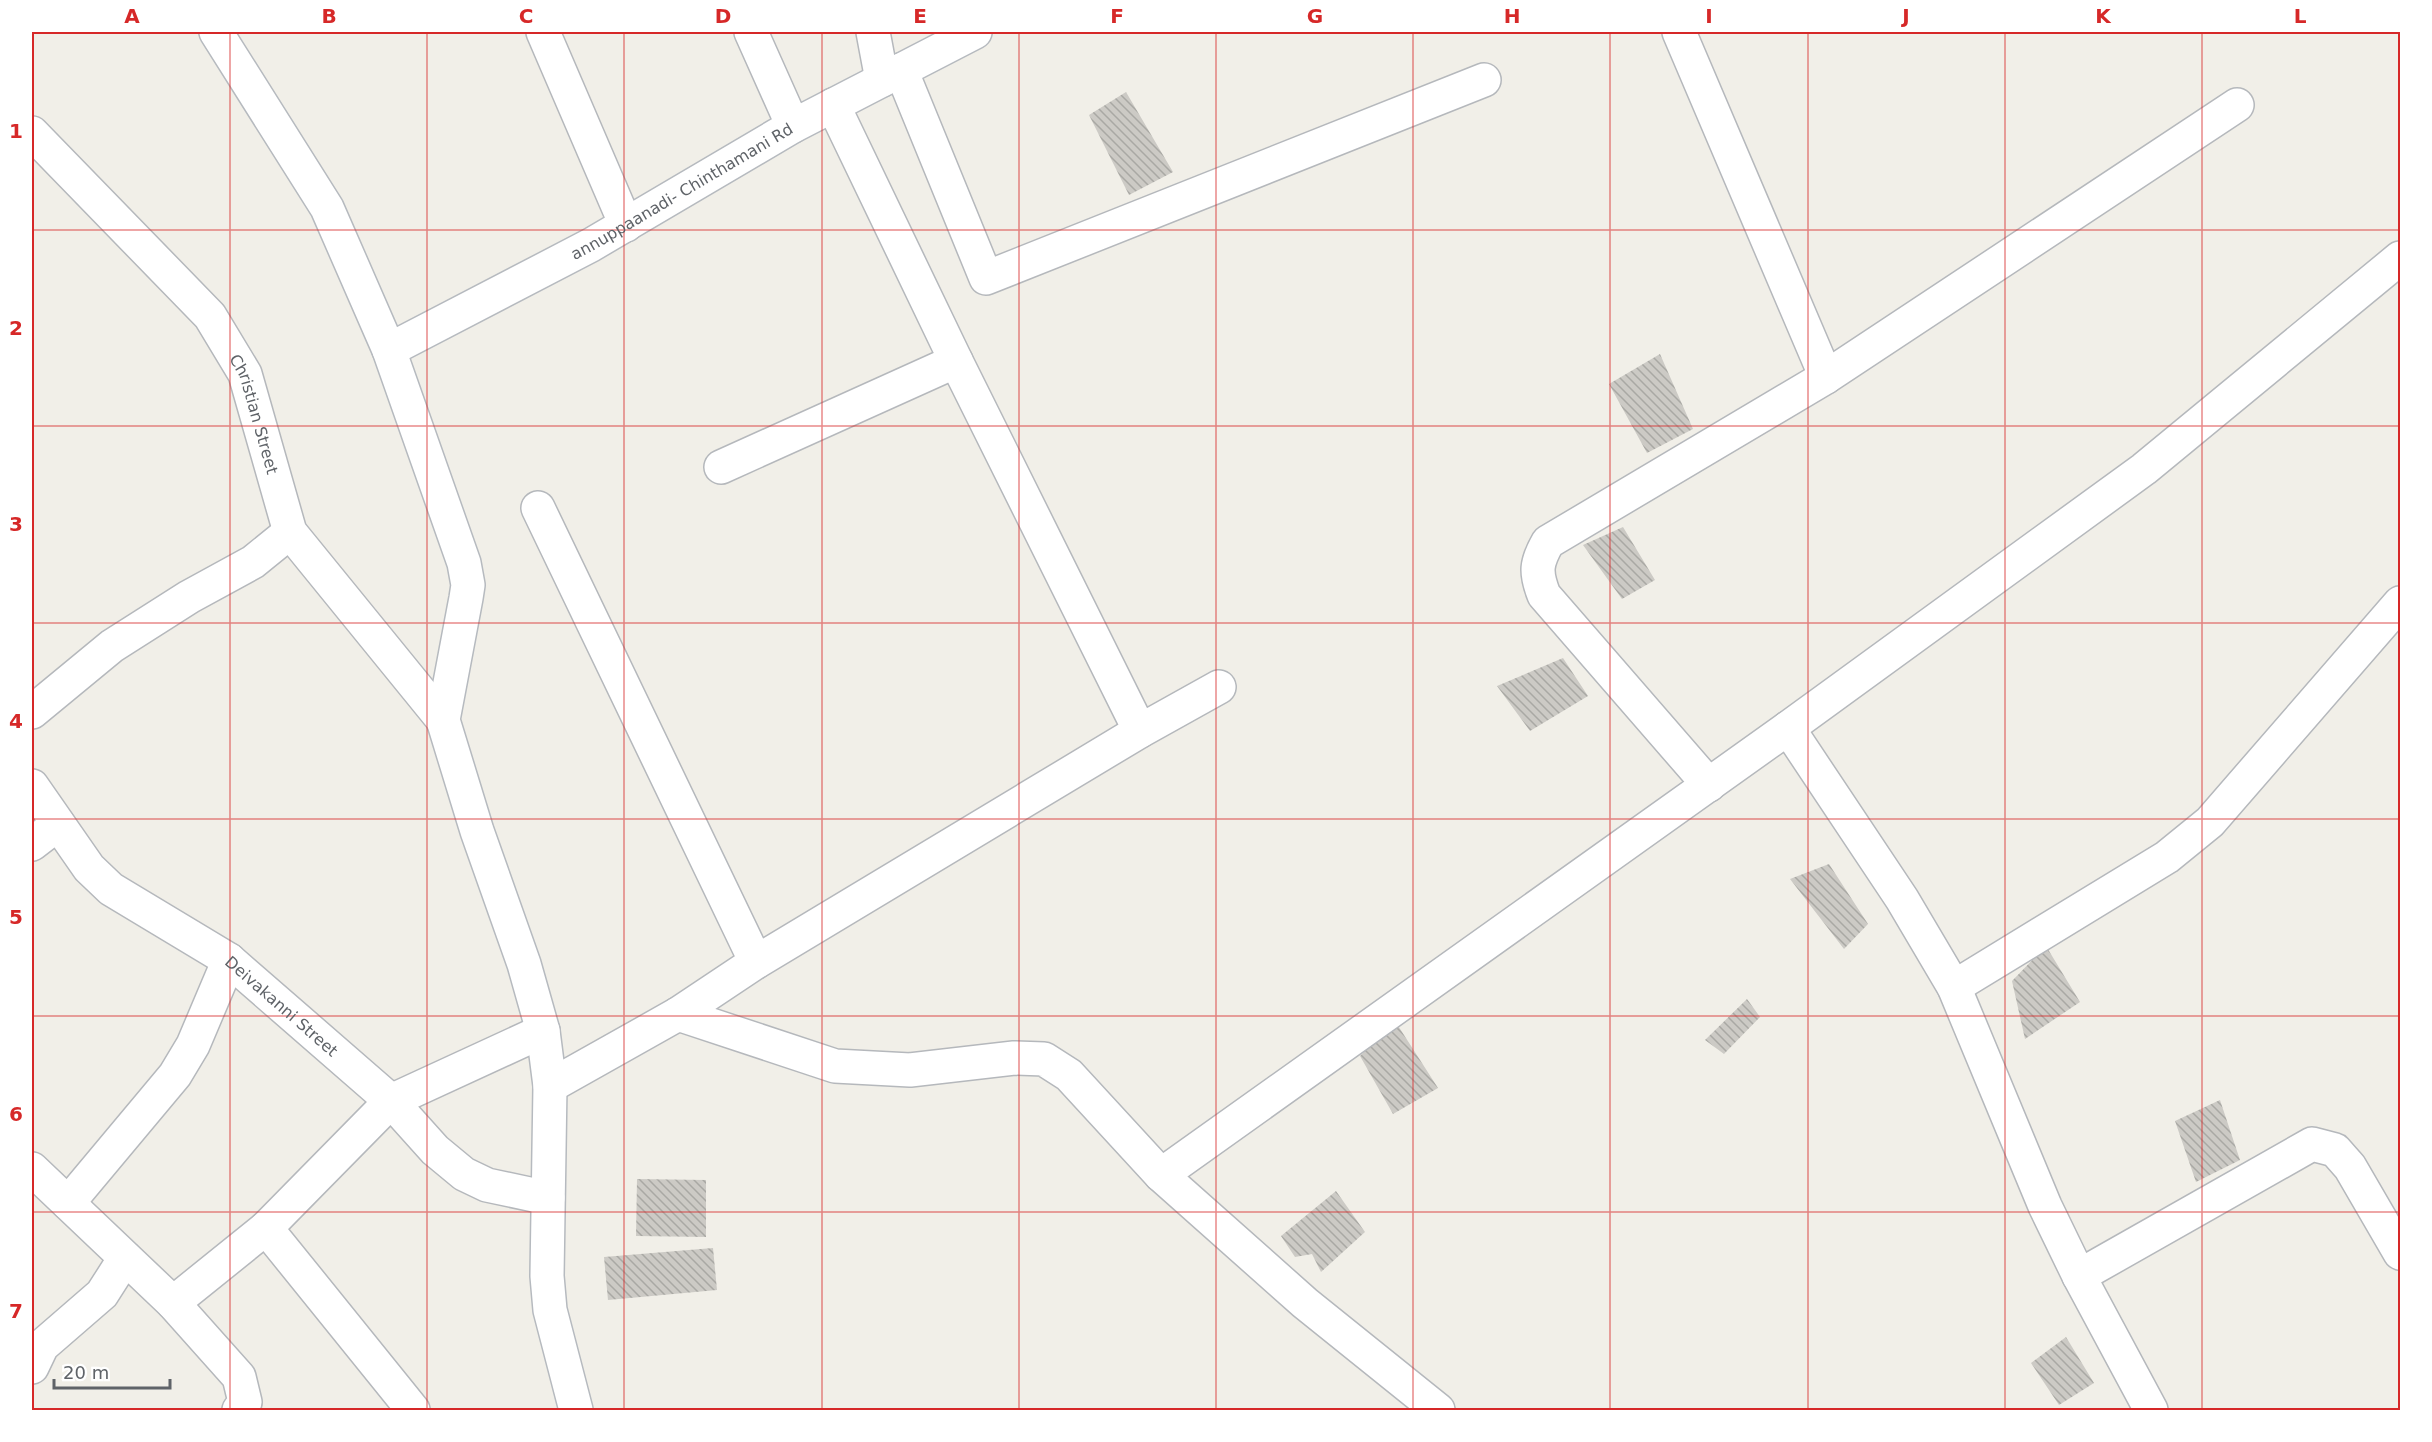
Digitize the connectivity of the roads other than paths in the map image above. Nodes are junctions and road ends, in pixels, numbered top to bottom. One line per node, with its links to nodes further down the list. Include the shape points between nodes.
1 (216, 32): 15 (street, via 327,208)
2 (543, 32): 13 (street)
3 (751, 32): 11 (street)
4 (873, 32): 7 (street)
5 (975, 32): 7 (street, annuppaanadi- Chinthamani Rd)
6 (1679, 32): 17 (street)
7 (891, 75): 8 (street, via 986,279); 9 (street, annuppaanadi- Chinthamani Rd)
8 (1484, 80)
9 (833, 105): 11 (street, annuppaanadi- Chinthamani Rd); 16 (street)
10 (2237, 105): 17 (street)
11 (793, 126): 13 (street, annuppaanadi- Chinthamani Rd)
12 (32, 133): 20 (street, Christian Street, via 210,316 245,374)
13 (626, 225): 15 (street, annuppaanadi- Chinthamani Rd)
14 (2400, 258): 25 (street, via 2144,469)
15 (389, 350): 24 (street, via 464,563 468,585)
16 (956, 361): 18 (street); 26 (street)
17 (1826, 377): 27 (street, via 1548,542 1540,555 1537,576 1544,595)
18 (721, 466)
19 (538, 508): 32 (street)
20 (290, 532): 23 (street, via 254,562 112,646); 24 (street, Christian Street)
21 (2400, 603): 33 (street, via 2210,822 2167,857)
22 (1219, 687): 26 (street)
23 (32, 712)
24 (443, 720): 35 (street)
25 (1788, 728): 27 (street); 33 (street, via 1902,899)
26 (1140, 731): 32 (street)
27 (1709, 785): 39 (street)
28 (32, 786): 29 (street, Deivakanni Street)
29 (58, 824): 30 (street); 31 (street, Deivakanni Street, via 89,868 111,889)
30 (32, 844)
31 (229, 960): 37 (street, Deivakanni Street); 41 (street, via 193,1045 175,1075)
32 (756, 962): 34 (street)
33 (1954, 987): 45 (street, via 2045,1206)
34 (678, 1014): 36 (street); 39 (street, via 835,1066 910,1070 1014,1058 1044,1059 1069,1075)
35 (543, 1031): 36 (street); 37 (street)
36 (550, 1086): 40 (street)
37 (391, 1101): 40 (street, Deivakanni Street, via 435,1150 464,1174 487,1185); 42 (street)
38 (32, 1169): 41 (street)
39 (1161, 1175): 51 (street, via 1305,1303)
40 (548, 1198): 50 (street, via 549,1310)
41 (68, 1203): 44 (street)
42 (266, 1228): 46 (street); 49 (street)
43 (2400, 1253): 45 (street, via 2350,1167 2335,1150 2312,1144)
44 (125, 1257): 46 (street); 47 (street, via 102,1294 42,1346)
45 (2079, 1276): 52 (street)
46 (173, 1303): 48 (street, via 239,1377 245,1402)
47 (32, 1367)
48 (239, 1410)
49 (413, 1410)
50 (576, 1410)
51 (1438, 1410)
52 (2151, 1410)

